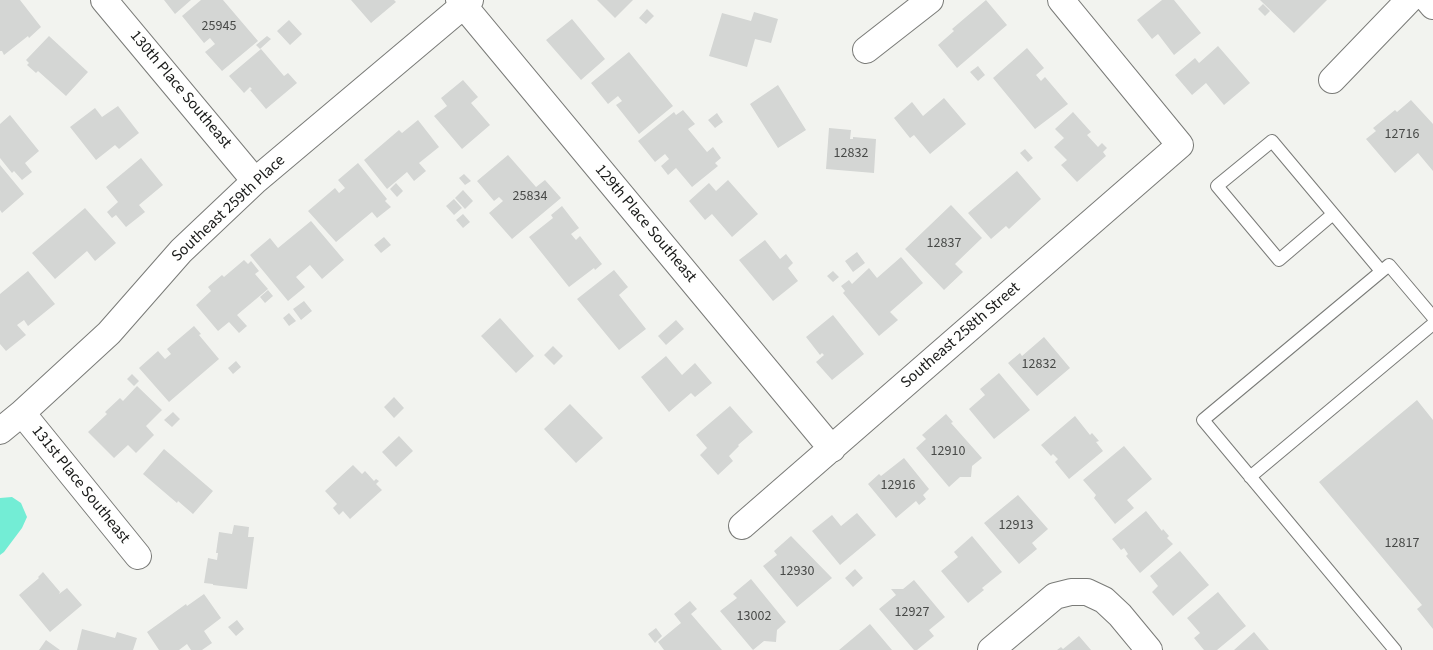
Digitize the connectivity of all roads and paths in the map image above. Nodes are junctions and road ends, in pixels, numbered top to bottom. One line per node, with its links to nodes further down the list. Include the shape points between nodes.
1 (104, 0): 10 (street, 130th Place Southeast)
2 (930, 0): 8 (street)
3 (1061, 0): 17 (street, Southeast 258th Street, via 1180,145)
4 (1409, 0): 9 (street)
5 (1428, 0): 7 (street)
6 (464, 2): 10 (street, Southeast 259th Place); 17 (street, 129th Place Southeast)
7 (1433, 6)
8 (866, 50)
9 (1332, 80)
10 (255, 180): 15 (street, Southeast 259th Place, via 182,251 109,333)
11 (1333, 214): 11 (lane, via 1272,140 1217,186 1279,260); 12 (lane)
12 (1381, 271): 13 (lane, via 1389,264); 18 (lane, via 1203,420)
13 (1433, 317)
14 (1433, 324): 18 (lane)
15 (22, 413): 16 (street, Southeast 259th Place); 20 (street, 131st Place Southeast)
16 (0, 431)
17 (832, 449): 19 (street, Southeast 258th Street)
18 (1250, 477): 23 (lane)
19 (742, 526)
20 (138, 556)
21 (991, 650): 22 (street, via 1055,596 1071,592 1087,592 1104,600)
22 (1149, 650)
23 (1395, 650)

